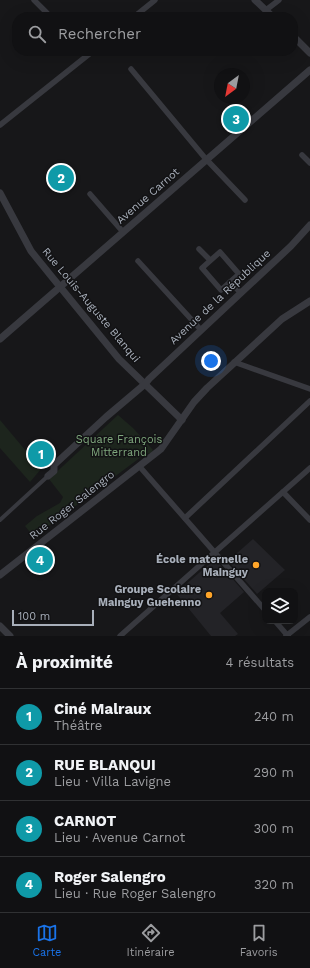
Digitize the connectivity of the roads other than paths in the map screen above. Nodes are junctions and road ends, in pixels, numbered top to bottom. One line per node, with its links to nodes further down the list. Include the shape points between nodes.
1 (34, 0): 6 (street)
2 (155, 0): 7 (street)
3 (255, 0): 5 (street)
4 (279, 0): 5 (street)
5 (266, 10)
6 (46, 12)
7 (140, 12)
8 (298, 41): 9 (street)
9 (310, 53)
10 (86, 56): 13 (street)
11 (131, 70): 15 (street)
12 (310, 70): 15 (street, Avenue Carnot)
13 (0, 125)
14 (302, 155): 16 (street)
15 (208, 160): 19 (street); 21 (street, Avenue Carnot)
16 (310, 164)
17 (0, 193): 26 (street, Rue Louis-Auguste Blanqui, via 31,251)
18 (90, 194): 21 (street)
19 (245, 200)
20 (310, 225): 27 (street, Avenue de la République)
21 (123, 232): 26 (street, Avenue Carnot)
22 (199, 249): 23 (street)
23 (210, 260): 25 (street, via 202,268 222,290); 25 (street, via 220,252 239,274)
24 (138, 261): 29 (street)
25 (230, 282): 27 (street)
26 (60, 287): 30 (street, Avenue Carnot); 32 (street, Rue Louis-Auguste Blanqui, via 119,359)
27 (241, 293): 29 (street, Avenue de la République)
28 (310, 301): 31 (street, Rue Roger Salengro, via 282,319)
29 (201, 330): 32 (street, Avenue de la République)
30 (0, 339)
31 (234, 362): 33 (street); 35 (street, Rue Roger Salengro, via 194,402)
32 (145, 384): 35 (street, Rue Louis-Auguste Blanqui); 38 (street, Avenue de la République, via 54,465 54,470)
33 (310, 390)
34 (310, 401): 40 (street)
35 (182, 420): 36 (street, Rue Roger Salengro, via 161,449)
36 (140, 467): 40 (street); 44 (street, Rue Roger Salengro)
37 (310, 468): 39 (street)
38 (48, 476): 41 (street)
39 (284, 492): 42 (street); 43 (street)
40 (185, 518): 43 (street)
41 (0, 520)
42 (310, 520)
43 (215, 553): 45 (street); 50 (street)
44 (0, 575)
45 (262, 607)
46 (310, 617): 51 (street)
47 (277, 624): 51 (street)
48 (0, 626): 49 (street)
49 (10, 636)
50 (120, 636)
51 (287, 636)

